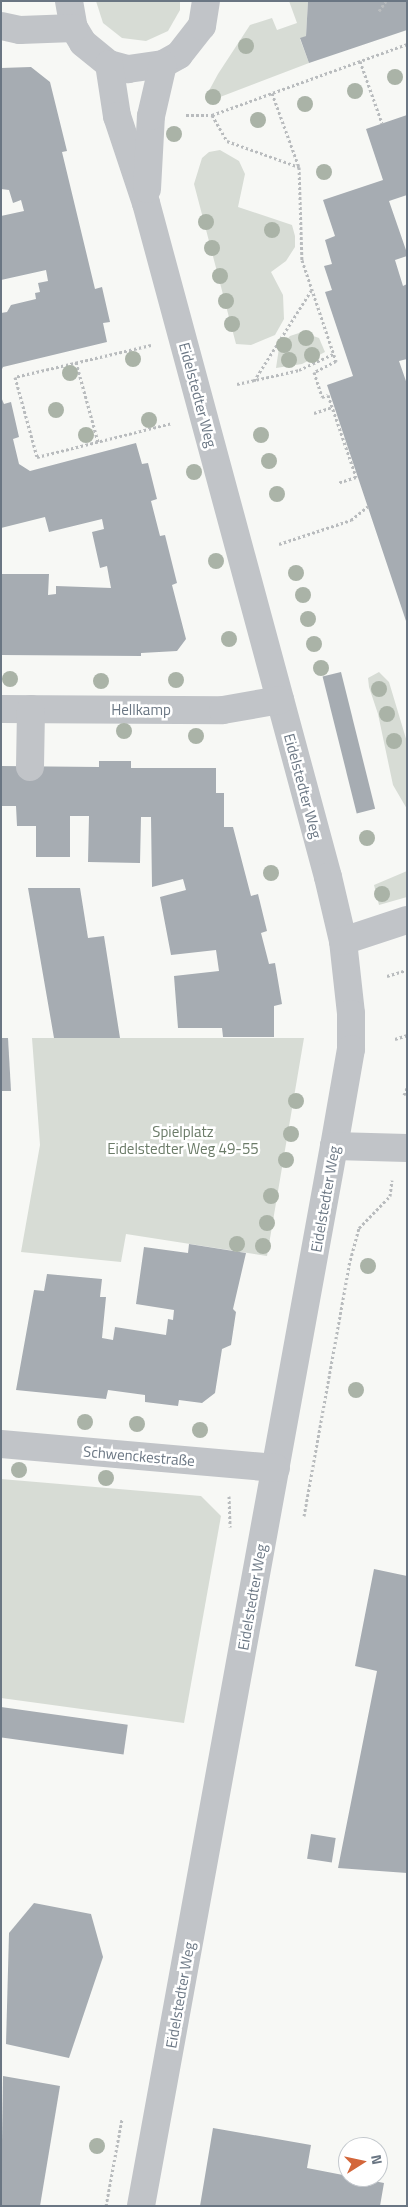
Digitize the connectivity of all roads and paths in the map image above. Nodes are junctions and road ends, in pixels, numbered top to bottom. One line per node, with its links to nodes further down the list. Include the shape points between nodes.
1 (69, 1): 6 (street)
2 (206, 1): 10 (street, via 202,26 192,42)
3 (386, 1): 4 (path)
4 (379, 11)
5 (1, 26): 6 (street, via 20,30)
6 (74, 28): 9 (street, via 83,43)
7 (407, 44): 8 (path)
8 (360, 61): 11 (path); 14 (path)
9 (109, 64): 10 (street, via 128,69); 16 (street, Eidelstedter Weg, via 118,116)
10 (163, 64): 16 (street, Eidelstedter Weg, via 151,116)
11 (272, 93): 13 (path); 15 (path)
12 (186, 115): 13 (path)
13 (212, 115): 15 (path, via 227,141)
14 (382, 123)
15 (299, 167): 17 (path, via 302,260)
16 (146, 203): 30 (street, Eidelstedter Weg)
17 (312, 290): 19 (path); 21 (path)
18 (152, 345): 20 (path)
19 (333, 354): 21 (path, via 299,370); 23 (path, via 336,361 314,372 322,396 328,395)
20 (76, 362): 26 (path); 26 (path, via 15,377 37,457)
21 (254, 381): 22 (path)
22 (238, 384)
23 (332, 407): 24 (path); 27 (path, via 356,477)
24 (314, 413)
25 (172, 423): 26 (path)
26 (98, 442)
27 (338, 483)
28 (368, 506): 29 (path, via 351,520)
29 (279, 544)
30 (280, 700): 32 (street, Hellkamp, via 223,710); 35 (street, Eidelstedter Weg)
31 (1, 709): 32 (street, Hellkamp)
32 (31, 709): 33 (street)
33 (30, 767)
34 (407, 920): 35 (street)
35 (343, 941): 42 (street, Eidelstedter Weg, via 351,1005 350,1049)
36 (407, 970): 37 (path)
37 (387, 976)
38 (407, 1035): 39 (path)
39 (395, 1039)
40 (407, 1088): 41 (path)
41 (404, 1095)
42 (334, 1146): 43 (street); 46 (street, Eidelstedter Weg)
43 (407, 1148)
44 (392, 1183): 48 (path, via 390,1196 359,1228 348,1265)
45 (1, 1444): 46 (street, Schwenckestraße)
46 (276, 1468): 52 (street, Eidelstedter Weg)
47 (231, 1486): 49 (path)
48 (304, 1516)
49 (228, 1536)
50 (123, 2114): 51 (path)
51 (106, 2206)
52 (141, 2206)

